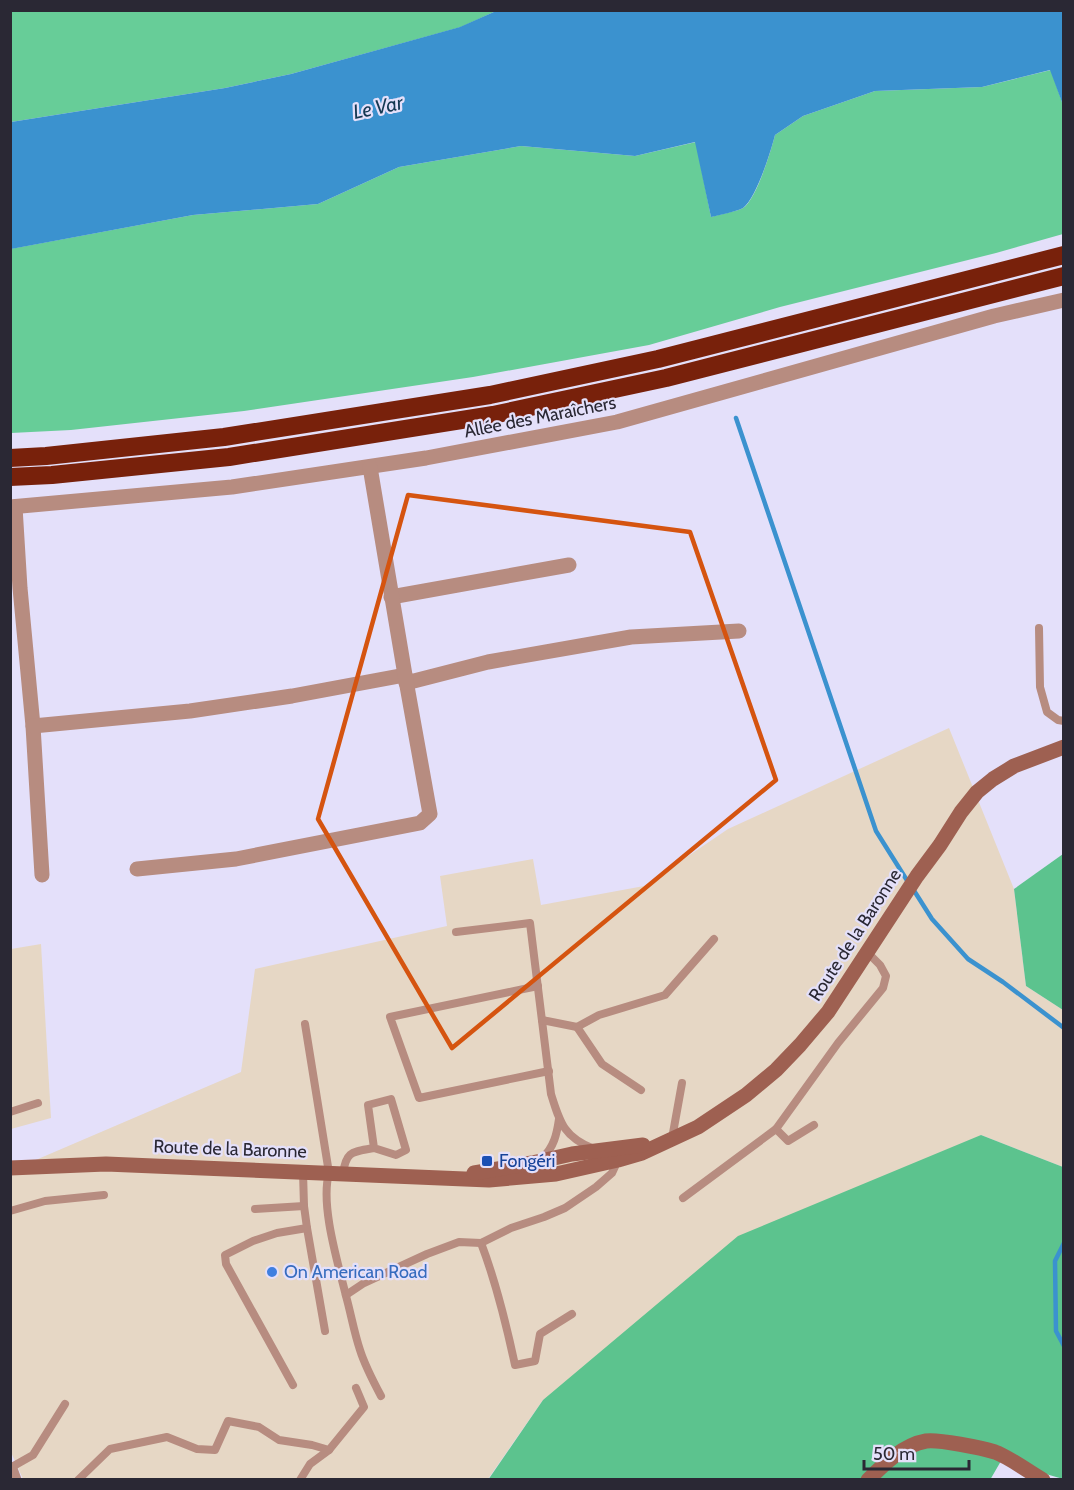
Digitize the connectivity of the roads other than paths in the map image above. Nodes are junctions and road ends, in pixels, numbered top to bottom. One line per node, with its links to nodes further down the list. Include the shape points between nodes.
1 (1064, 255): 4 (highway, via 658,359 490,395 224,437)
2 (1064, 276): 6 (highway, via 666,378 493,415 229,457)
3 (1064, 300): 5 (street, Allée des Maraîchers, via 617,422)
4 (10, 458)
5 (370, 467): 7 (street, Allée des Maraîchers, via 232,488); 9 (street)
6 (10, 477)
7 (13, 507): 14 (street)
8 (569, 565): 9 (street)
9 (392, 597): 12 (street)
10 (1039, 628): 13 (lane, via 1040,687 1047,712)
11 (739, 631): 12 (street, via 631,637)
12 (405, 679): 14 (street, via 190,711); 16 (street, via 430,814 420,823 236,859)
13 (1064, 721)
14 (33, 726): 17 (street)
15 (1064, 747): 20 (main road, Route de la Baronne, via 1014,766 977,792 916,876)
16 (136, 869)
17 (42, 875)
18 (456, 932): 21 (lane, via 530,923)
19 (714, 939): 24 (lane, via 665,995 599,1015)
20 (868, 952): 32 (lane, via 886,976 883,988); 34 (main road, Route de la Baronne, via 828,1012 776,1070 746,1095)
21 (538, 986): 22 (lane); 25 (lane, via 390,1017 418,1098)
22 (542, 1020): 24 (lane); 25 (lane)
23 (305, 1024): 42 (lane)
24 (578, 1027): 27 (lane, via 602,1064)
25 (549, 1071): 30 (lane)
26 (682, 1083): 34 (lane)
27 (642, 1090)
28 (38, 1103): 29 (lane)
29 (10, 1112)
30 (559, 1118): 33 (lane); 39 (lane, via 556,1138 546,1156)
31 (814, 1125): 32 (lane, via 788,1141)
32 (776, 1129): 46 (lane)
33 (567, 1132): 36 (lane); 37 (lane)
34 (673, 1139): 36 (main road, Route de la Baronne); 38 (main road, Route de la Baronne)
35 (374, 1148): 35 (lane, via 368,1105 391,1099 406,1150 396,1155); 42 (lane, via 352,1152)
36 (599, 1150): 37 (main road, Route de la Baronne)
37 (572, 1154): 39 (main road, Route de la Baronne); 43 (lane)
38 (618, 1160): 43 (main road, Route de la Baronne); 51 (lane, via 612,1173 565,1208)
39 (532, 1163): 44 (main road, Route de la Baronne)
40 (10, 1168): 41 (main road, Route de la Baronne, via 106,1164)
41 (303, 1172): 42 (main road, Route de la Baronne); 47 (lane)
42 (336, 1173): 44 (main road, Route de la Baronne); 52 (lane, via 326,1185 327,1206)
43 (556, 1174): 44 (main road, Route de la Baronne, via 489,1180)
44 (449, 1178)
45 (104, 1195): 49 (lane, via 45,1200)
46 (683, 1198)
47 (304, 1206): 48 (lane); 50 (lane)
48 (255, 1209)
49 (10, 1211)
50 (307, 1228): 54 (lane); 55 (lane, via 261,1238 225,1255 226,1264)
51 (481, 1243): 52 (lane, via 459,1242 438,1250); 53 (lane, via 515,1365 536,1361 540,1334)
52 (346, 1295): 57 (lane, via 359,1349)
53 (572, 1314)
54 (325, 1331)
55 (293, 1385)
56 (356, 1388): 59 (lane, via 364,1407)
57 (381, 1396)
58 (65, 1404): 60 (lane, via 33,1455)
59 (329, 1450): 62 (lane, via 279,1440 259,1427 228,1421 215,1450 196,1449 167,1437 156,1439 110,1449); 63 (lane, via 310,1464)
60 (10, 1469): 61 (street)
61 (14, 1479)
62 (78, 1479)
63 (300, 1479)
64 (868, 1479): 65 (main road, via 905,1449 926,1441 995,1452)
65 (1043, 1479)

